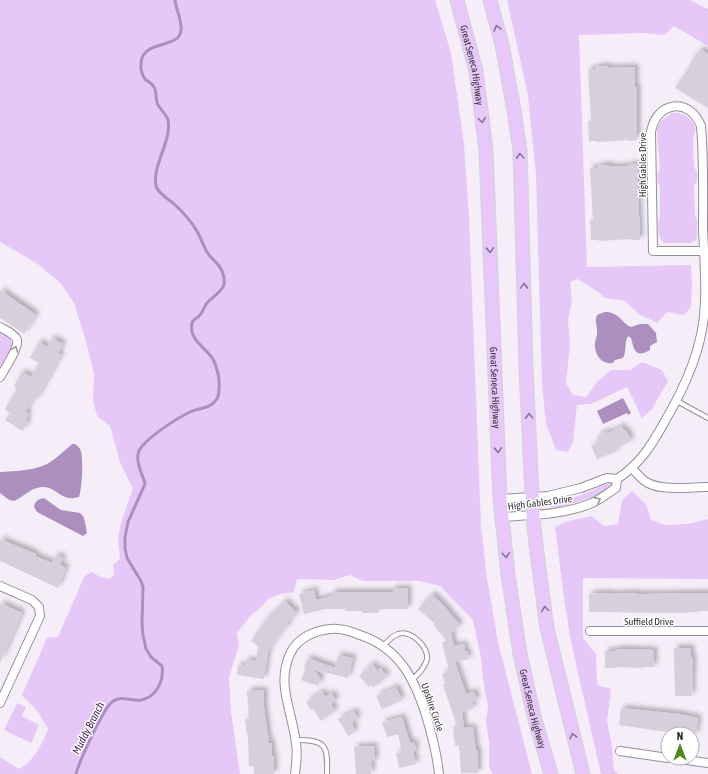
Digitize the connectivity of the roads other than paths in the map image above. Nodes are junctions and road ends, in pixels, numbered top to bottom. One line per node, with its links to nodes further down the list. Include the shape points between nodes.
1 (457, 0): 15 (main road, Great Seneca Highway, one-way to 15, via 476,71 486,150)
2 (490, 0): 14 (main road, one-way to 2, via 520,151 502,45)
3 (705, 148): 4 (street, High Gables Drive); 4 (street, High Gables Drive, via 702,126 695,114 679,106 668,107 656,117 651,138 653,251)
4 (704, 250): 5 (street, High Gables Drive)
5 (707, 269): 6 (street, High Gables Drive)
6 (707, 303): 9 (street, High Gables Drive, via 694,358)
7 (0, 327): 8 (street, one-way to 7, via 17,345 13,335)
8 (0, 377)
9 (677, 401): 10 (lane); 11 (street, High Gables Drive, via 658,435)
10 (708, 418)
11 (632, 468): 12 (street, High Gables Drive); 13 (street, via 643,480 653,485)
12 (618, 480): 14 (street, High Gables Drive, via 607,478 548,496); 16 (street, High Gables Drive, one-way to 12, via 574,509 592,503 616,488)
13 (708, 487)
14 (532, 496): 15 (street, High Gables Drive); 16 (main road)
15 (500, 499): 17 (main road, Great Seneca Highway)
16 (533, 515): 17 (street, High Gables Drive); 31 (main road, one-way to 16, via 547,628)
17 (501, 517): 30 (main road, Great Seneca Highway, one-way to 30, via 520,654)
18 (0, 586): 23 (street, via 32,600 39,607 40,616)
19 (590, 630): 20 (street, Suffield Drive)
20 (708, 632)
21 (383, 646): 22 (street, Upshire Circle, via 403,666); 22 (lane, via 402,633 412,635 423,646 427,654 426,662); 24 (street, Upshire Circle, via 368,637 338,628 323,629 300,641 291,652 285,671 284,689)
22 (412, 680): 29 (street, Upshire Circle, via 430,729)
23 (0, 703)
24 (296, 740): 27 (street, Upshire Circle); 28 (lane, via 312,740 324,746 328,754)
25 (620, 751): 26 (street)
26 (660, 757)
27 (296, 774)
28 (327, 774)
29 (439, 774)
30 (551, 774)
31 (583, 774)

